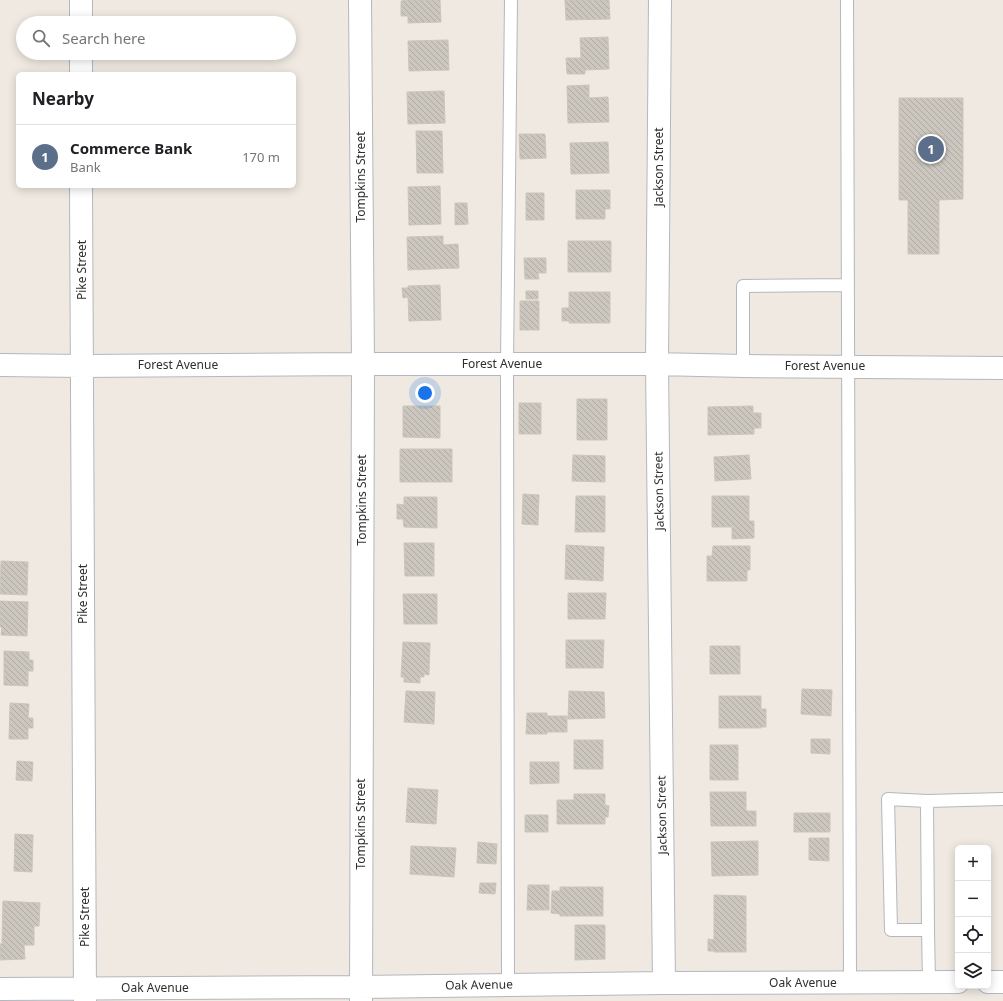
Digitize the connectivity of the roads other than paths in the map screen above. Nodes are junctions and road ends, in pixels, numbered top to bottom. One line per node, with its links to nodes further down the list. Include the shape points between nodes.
1 (81, 0): 6 (street)
2 (360, 0): 11 (street, Tompkins Street)
3 (511, 0): 12 (lane)
4 (660, 0): 13 (street, Jackson Street)
5 (847, 0): 10 (lane)
6 (81, 16)
7 (81, 60): 8 (street)
8 (81, 72)
9 (82, 188): 15 (street, Pike Street)
10 (848, 285): 16 (lane, via 743,286); 17 (lane)
11 (363, 364): 12 (street, Forest Avenue); 15 (street, Forest Avenue); 30 (street, Tompkins Street)
12 (507, 364): 13 (street, Forest Avenue); 28 (lane)
13 (657, 364): 16 (street, Forest Avenue); 26 (street, Jackson Street)
14 (0, 365): 15 (street, Forest Avenue)
15 (82, 366): 31 (street, Pike Street)
16 (743, 366): 17 (street, Forest Avenue)
17 (848, 366): 18 (street, Forest Avenue); 27 (lane)
18 (1003, 368)
19 (1003, 799): 20 (lane)
20 (927, 801): 21 (lane); 21 (lane, via 888,800 891,930)
21 (928, 930): 22 (lane)
22 (929, 982): 23 (street, Oak Avenue); 27 (street, Oak Avenue)
23 (955, 982)
24 (991, 982): 25 (street)
25 (1003, 982)
26 (664, 983): 27 (street, Oak Avenue); 28 (street, Oak Avenue)
27 (850, 983)
28 (508, 985): 30 (street, Oak Avenue)
29 (0, 989): 31 (street, Oak Avenue)
30 (361, 994): 31 (street, Oak Avenue)
31 (85, 995)

